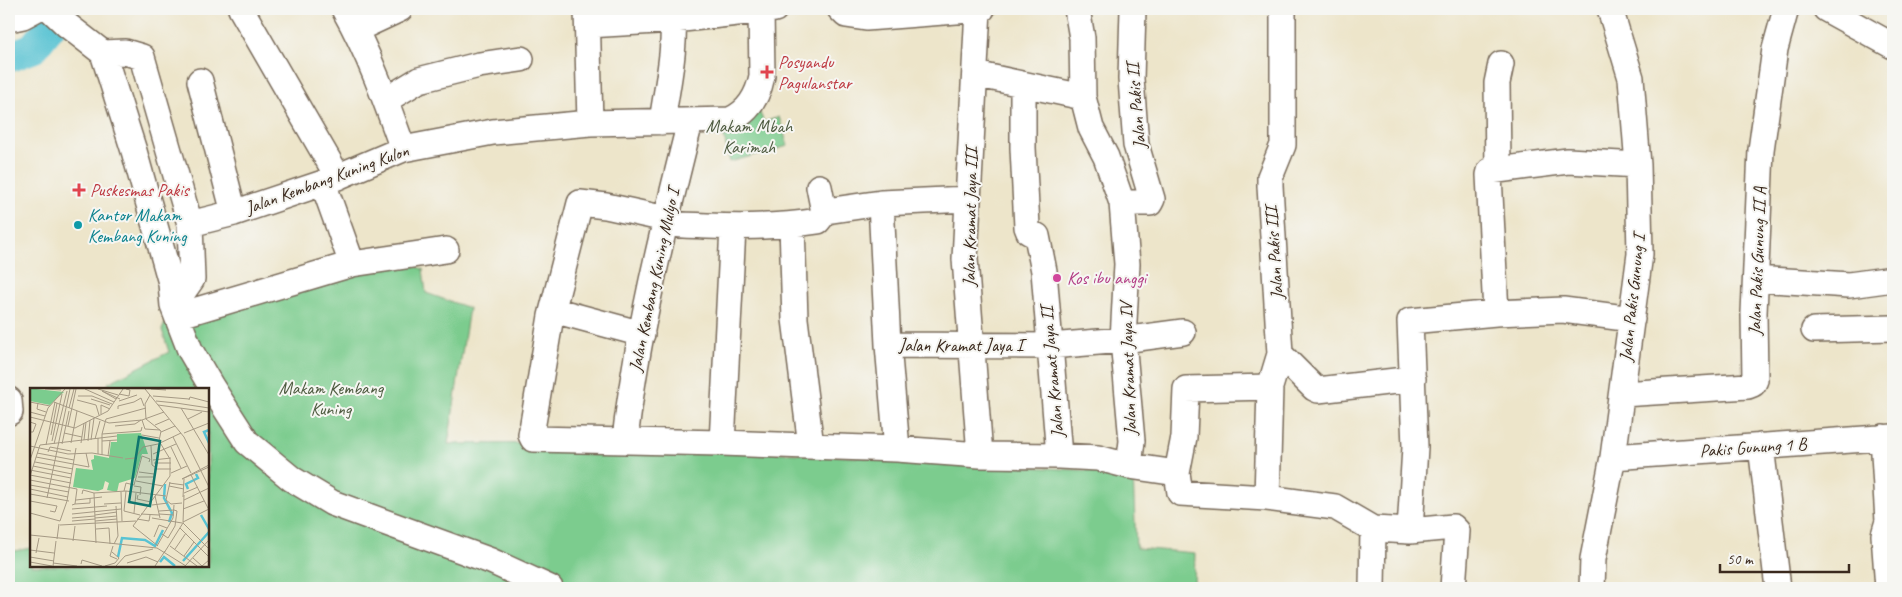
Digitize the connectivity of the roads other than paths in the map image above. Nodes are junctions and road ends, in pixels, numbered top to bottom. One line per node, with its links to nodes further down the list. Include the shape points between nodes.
1 (241, 9): 35 (street)
2 (400, 9): 17 (street)
3 (840, 9): 4 (street, via 846,15 866,18)
4 (978, 9): 5 (street); 22 (street, Jalan Kramat Jaya III)
5 (982, 9)
6 (1077, 9): 25 (street, Jalan Kramat Jaya IV, via 1082,38)
7 (1132, 9): 39 (street, Jalan Pakis II, via 1131,79 1136,145 1152,199 1150,203)
8 (1283, 9): 62 (street, Jalan Pakis III, via 1283,145 1270,177)
9 (1610, 9): 33 (street, Jalan Pakis Gunung I, via 1631,78)
10 (1786, 9): 48 (street, Jalan Pakis Gunung II A, via 1775,49 1760,150)
11 (1826, 9): 18 (street)
12 (759, 10): 14 (street); 28 (street, Jalan Kembang Kuning Kulon, via 762,76 756,96 741,115 730,120)
13 (52, 14): 16 (street); 19 (street)
14 (673, 15): 15 (street); 27 (street)
15 (588, 17): 29 (street)
16 (9, 19)
17 (349, 19): 26 (street)
18 (1893, 46)
19 (103, 53): 30 (street, via 133,53 142,57); 32 (street)
20 (521, 59): 26 (street, via 479,65 420,80)
21 (1501, 64): 34 (street)
22 (975, 74): 24 (street); 37 (street, Jalan Kramat Jaya III)
23 (200, 81): 41 (street)
24 (1023, 86): 25 (street); 61 (street, Jalan Kramat Jaya II, via 1027,227 1038,238)
25 (1083, 97): 39 (street, Jalan Kramat Jaya IV, via 1091,128 1106,157)
26 (386, 100): 31 (street)
27 (662, 122): 28 (street, Jalan Kembang Kuning Kulon); 29 (street, Jalan Kembang Kuning Kulon)
28 (690, 122): 42 (street, Jalan Kembang Kuning Mulyo I)
29 (590, 123): 31 (street, Jalan Kembang Kuning Kulon, via 493,132)
30 (165, 140): 32 (street); 43 (street)
31 (403, 149): 35 (street, Jalan Kembang Kuning Kulon)
32 (134, 151): 50 (street)
33 (1638, 164): 34 (street, via 1568,161); 53 (street, Jalan Pakis Gunung I, via 1640,254)
34 (1498, 169): 52 (street, via 1488,175)
35 (331, 180): 41 (street, Jalan Kembang Kuning Kulon); 47 (street)
36 (818, 187): 40 (street)
37 (968, 199): 38 (street); 59 (street, Jalan Kramat Jaya III, via 965,259)
38 (881, 203): 40 (street); 60 (street)
39 (1122, 203): 58 (street, Jalan Kramat Jaya IV, via 1127,264)
40 (824, 212): 44 (street, via 818,220)
41 (234, 213): 43 (street, Jalan Kembang Kuning Kulon)
42 (666, 222): 45 (street); 51 (street, via 606,206 580,203); 57 (street, Jalan Kembang Kuning Mulyo I)
43 (190, 224): 50 (street, via 192,279)
44 (792, 225): 45 (street); 69 (street, via 795,319)
45 (733, 228): 68 (street)
46 (446, 250): 47 (street)
47 (352, 264): 50 (street)
48 (1756, 279): 49 (street, via 1849,285); 65 (street, Jalan Pakis Gunung II A, via 1753,384)
49 (1893, 279)
50 (174, 302): 80 (street, via 190,350 247,442 292,479 332,504 491,561)
51 (553, 310): 57 (street); 67 (street, via 531,437)
52 (1496, 313): 53 (street, via 1563,310); 63 (street, via 1410,321)
53 (1632, 319): 65 (street, Jalan Pakis Gunung I)
54 (1893, 328): 55 (street)
55 (1814, 330)
56 (1183, 332): 58 (street, Jalan Kramat Jaya I)
57 (642, 334): 67 (street, Jalan Kembang Kuning Mulyo I, via 631,386)
58 (1123, 340): 61 (street, Jalan Kramat Jaya I); 75 (street, Jalan Kramat Jaya IV, via 1132,441)
59 (972, 344): 60 (street, Jalan Kramat Jaya I); 61 (street, Jalan Kramat Jaya I); 72 (street, Jalan Kramat Jaya III)
60 (888, 345): 71 (street)
61 (1050, 346): 73 (street, Jalan Kramat Jaya II)
62 (1280, 354): 63 (street, via 1318,390); 64 (street, Jalan Pakis III)
63 (1413, 379): 79 (street, via 1415,448)
64 (1270, 387): 76 (street, via 1186,389); 77 (street, Jalan Pakis III)
65 (1622, 394): 74 (street, Jalan Pakis Gunung I)
66 (1888, 437): 70 (street, Pakis Gunung 1 B); 85 (street, via 1888,521 1884,535)
67 (625, 440): 68 (street)
68 (722, 443): 69 (street)
69 (811, 446): 71 (street)
70 (1761, 446): 74 (street, Pakis Gunung 1 B); 84 (street)
71 (897, 448): 72 (street)
72 (980, 455): 73 (street)
73 (1059, 456): 75 (street, via 1098,458)
74 (1613, 457): 83 (street, Jalan Pakis Gunung I, via 1593,559)
75 (1129, 466): 76 (street)
76 (1179, 483): 77 (street)
77 (1267, 498): 78 (street, via 1335,507)
78 (1372, 529): 79 (street); 81 (street)
79 (1410, 531): 82 (street, via 1456,528)
80 (550, 588)
81 (1372, 588)
82 (1453, 588)
83 (1592, 588)
84 (1778, 588)
85 (1888, 588)

